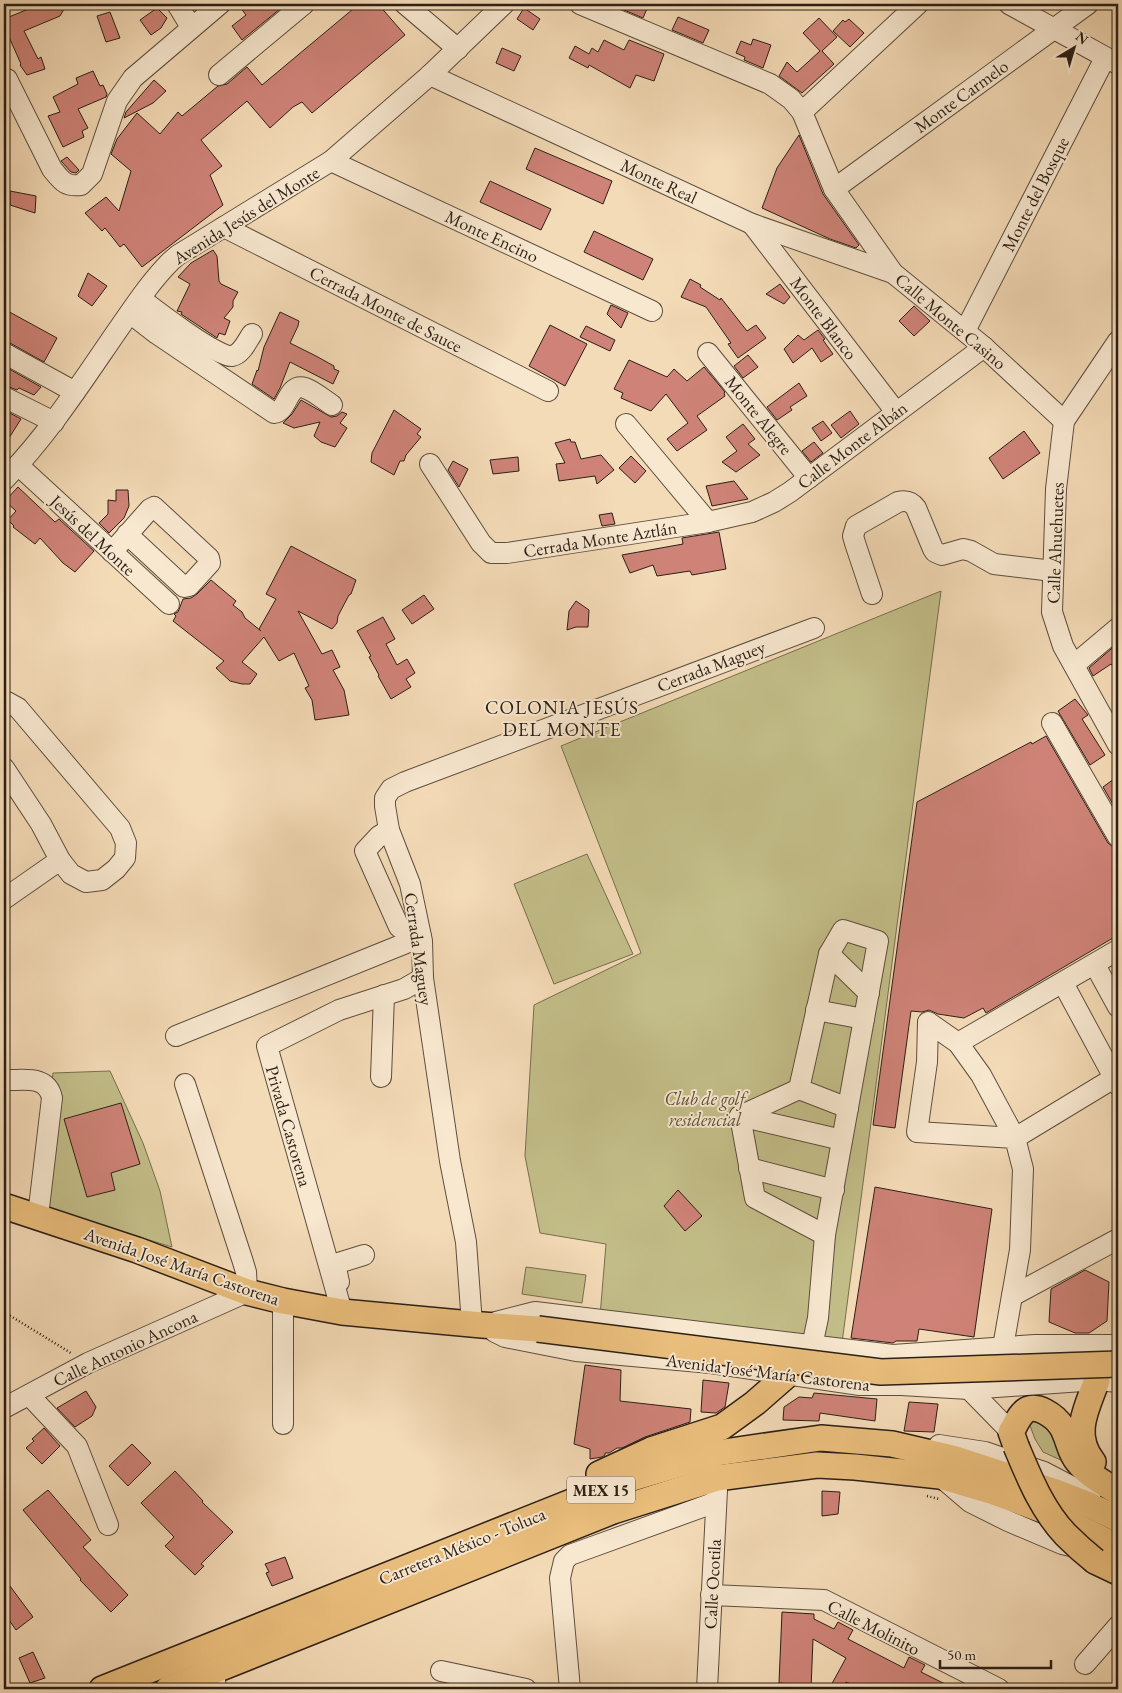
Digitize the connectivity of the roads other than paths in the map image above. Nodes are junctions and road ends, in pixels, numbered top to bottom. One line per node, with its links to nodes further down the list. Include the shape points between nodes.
1 (177, 4): 10 (street)
2 (220, 4): 10 (street)
3 (304, 4): 14 (street)
4 (405, 4): 12 (street)
5 (504, 4): 12 (street, Avenida Jesús del Monte)
6 (580, 4): 17 (street, Calle Monte Casino, via 770,84 791,99)
7 (918, 4): 17 (street)
8 (1009, 4): 11 (street)
9 (1088, 4): 11 (street, Monte Carmelo)
10 (191, 27): 16 (street, via 126,87 117,101 92,174 81,185 62,182 52,169)
11 (1054, 28): 13 (street); 19 (street, Monte Carmelo)
12 (458, 49): 15 (street, Avenida Jesús del Monte)
13 (1112, 61): 25 (street, Monte del Bosque)
14 (219, 75)
15 (430, 75): 18 (street, Avenida Jesús del Monte); 20 (street, Monte Real)
16 (7, 79)
17 (802, 112): 19 (street, Calle Monte Casino)
18 (331, 161): 21 (street, Avenida Jesús del Monte); 24 (street, Monte Encino)
19 (834, 189): 22 (street, Calle Monte Casino)
20 (752, 224): 22 (street, Monte Real); 35 (street, Monte Blanco)
21 (224, 227): 23 (street, Avenida Jesús del Monte, via 171,262); 31 (street, Cerrada Monte de Sauce)
22 (893, 273): 25 (street, Calle Monte Casino)
23 (135, 306): 26 (street, via 168,319 227,357 242,350); 32 (street, Avenida Jesús del Monte); 34 (street, via 157,334 274,413 281,410 298,387)
24 (652, 311)
25 (965, 331): 28 (street, Calle Monte Casino)
26 (252, 334)
27 (1118, 342): 37 (street, Calle Ahuehuetes)
28 (984, 347): 35 (street, Calle Monte Albán); 37 (street, Calle Monte Casino)
29 (4, 353): 32 (street)
30 (708, 353): 41 (street, Monte Alegre)
31 (548, 391)
32 (75, 392): 36 (street, Avenida Jesús del Monte)
33 (4, 396): 36 (street)
34 (332, 405)
35 (896, 412): 41 (street, Calle Monte Albán)
36 (54, 422): 40 (street, Avenida Jesús del Monte)
37 (1064, 422): 46 (street, Calle Ahuehuetes, via 1056,489)
38 (626, 424): 43 (street)
39 (430, 464): 43 (street, Cerrada Monte Aztlán, via 481,543 491,553)
40 (18, 465): 42 (street, Avenida Jesús del Monte); 45 (street, Jesús del Monte)
41 (809, 478): 43 (street, Calle Monte Albán, via 774,502 752,512)
42 (4, 480)
43 (708, 522)
44 (127, 534): 45 (street)
45 (112, 552): 48 (street, Jesús del Monte)
46 (1053, 571): 47 (street, via 994,564 962,549 938,554 914,504 904,501 856,526 853,536); 51 (street, Calle Ahuehuetes, via 1052,612 1063,646)
47 (872, 594)
48 (168, 604)
49 (814, 628): 56 (street, Cerrada Maguey, via 405,782 391,789 385,798)
50 (1118, 628): 51 (street)
51 (1074, 665): 54 (street, Calle Ahuehuetes)
52 (4, 703): 58 (street, via 18,708 120,828 126,843 125,858 102,880 86,882 71,874)
53 (1052, 723): 57 (street)
54 (1116, 740)
55 (4, 768): 58 (street, via 42,824)
56 (389, 830): 60 (street, Cerrada Maguey, via 410,884); 60 (street, via 365,852 400,927)
57 (1118, 837)
58 (60, 860): 59 (street)
59 (4, 899)
60 (420, 935): 64 (street, Cerrada Maguey); 71 (street)
61 (1118, 950): 63 (street)
62 (829, 954): 66 (street); 66 (street, via 843,930 878,941); 69 (street)
63 (1095, 965): 65 (street); 68 (street)
64 (423, 978): 67 (street, Privada Castorena); 93 (street, Cerrada Maguey)
65 (1063, 983): 72 (street); 75 (street)
66 (869, 993): 70 (street)
67 (384, 995): 73 (street); 92 (street, Privada Castorena, via 339,1010 266,1046)
68 (1118, 1007)
69 (816, 1010): 70 (street); 77 (street)
70 (864, 1019): 78 (street)
71 (176, 1036)
72 (958, 1043): 80 (street, via 981,1075); 80 (street, via 928,1022 927,1062 917,1132)
73 (381, 1077)
74 (4, 1080): 85 (street, via 45,1084 52,1098)
75 (1116, 1082): 80 (street)
76 (185, 1084): 89 (street, via 246,1272)
77 (799, 1089): 78 (street); 79 (street)
78 (848, 1108): 81 (street)
79 (740, 1116): 81 (street); 82 (street)
80 (1015, 1138): 90 (street, via 1023,1169 1023,1196 1020,1250)
81 (842, 1140): 83 (street)
82 (749, 1168): 83 (street); 86 (street, via 754,1198)
83 (834, 1190): 86 (street)
84 (4, 1206): 85 (main road, Avenida José María Castorena)
85 (38, 1216): 89 (main road, Avenida José María Castorena)
86 (825, 1235): 94 (street, via 818,1318)
87 (1118, 1239): 90 (street)
88 (364, 1255): 92 (street, via 336,1264)
89 (247, 1292): 91 (main road, Avenida José María Castorena); 100 (street, Calle Antonio Ancona, via 88,1363)
90 (1012, 1296): 95 (street)
91 (283, 1301): 92 (main road, Avenida José María Castorena); 103 (street)
92 (346, 1312): 93 (main road, Avenida José María Castorena)
93 (477, 1325): 94 (street, Avenida José María Castorena, via 534,1312); 96 (main road, Avenida José María Castorena, bridge, via 538,1329 881,1372); 97 (street, Avenida José María Castorena, via 505,1337 576,1351 711,1363)
94 (812, 1346): 95 (street, Avenida José María Castorena, via 893,1355); 97 (street)
95 (1003, 1347): 96 (street, Avenida José María Castorena)
96 (1118, 1348): 98 (street)
97 (786, 1375): 99 (street, Avenida José María Castorena, via 860,1385); 110 (main road, via 722,1427 651,1450)
98 (1108, 1381): 99 (street, Avenida José María Castorena); 102 (street); 105 (main road, via 1082,1421 1082,1436 1085,1450 1092,1460)
99 (969, 1389): 104 (street)
100 (29, 1394): 101 (street, Calle Antonio Ancona); 109 (street, via 77,1446)
101 (4, 1407)
102 (1029, 1408): 104 (main road, via 1024,1412); 107 (main road, via 1043,1410 1057,1420 1079,1464)
103 (283, 1424)
104 (1014, 1439): 112 (main road, bridge, via 1033,1486 1064,1533 1095,1561)
105 (1118, 1482)
106 (717, 1490): 111 (main road, Carretera México - Toluca / MEX 15, via 817,1465 940,1476 1050,1513); 113 (street, Calle Ocotila); 117 (main road, Carretera México - Toluca / MEX 15, via 613,1511); 121 (street, via 564,1561 560,1578)
107 (1118, 1492)
108 (1118, 1517): 110 (main road, Carretera México - Toluca / MEX 15, via 1053,1491 956,1459 892,1444 821,1438 717,1453 629,1479)
109 (108, 1525)
110 (499, 1530): 118 (main road, Carretera México - Toluca / MEX 15)
111 (1118, 1548)
112 (1118, 1572)
113 (711, 1595): 122 (street, Calle Ocotila); 123 (street, Calle Molinito, via 824,1600)
114 (1118, 1626): 115 (street)
115 (1085, 1664)
116 (441, 1671): 120 (street)
117 (215, 1680): 119 (main road, Carretera México - Toluca / MEX 15)
118 (102, 1689)
119 (168, 1689)
120 (526, 1689)
121 (570, 1689)
122 (708, 1689)
123 (999, 1689)

